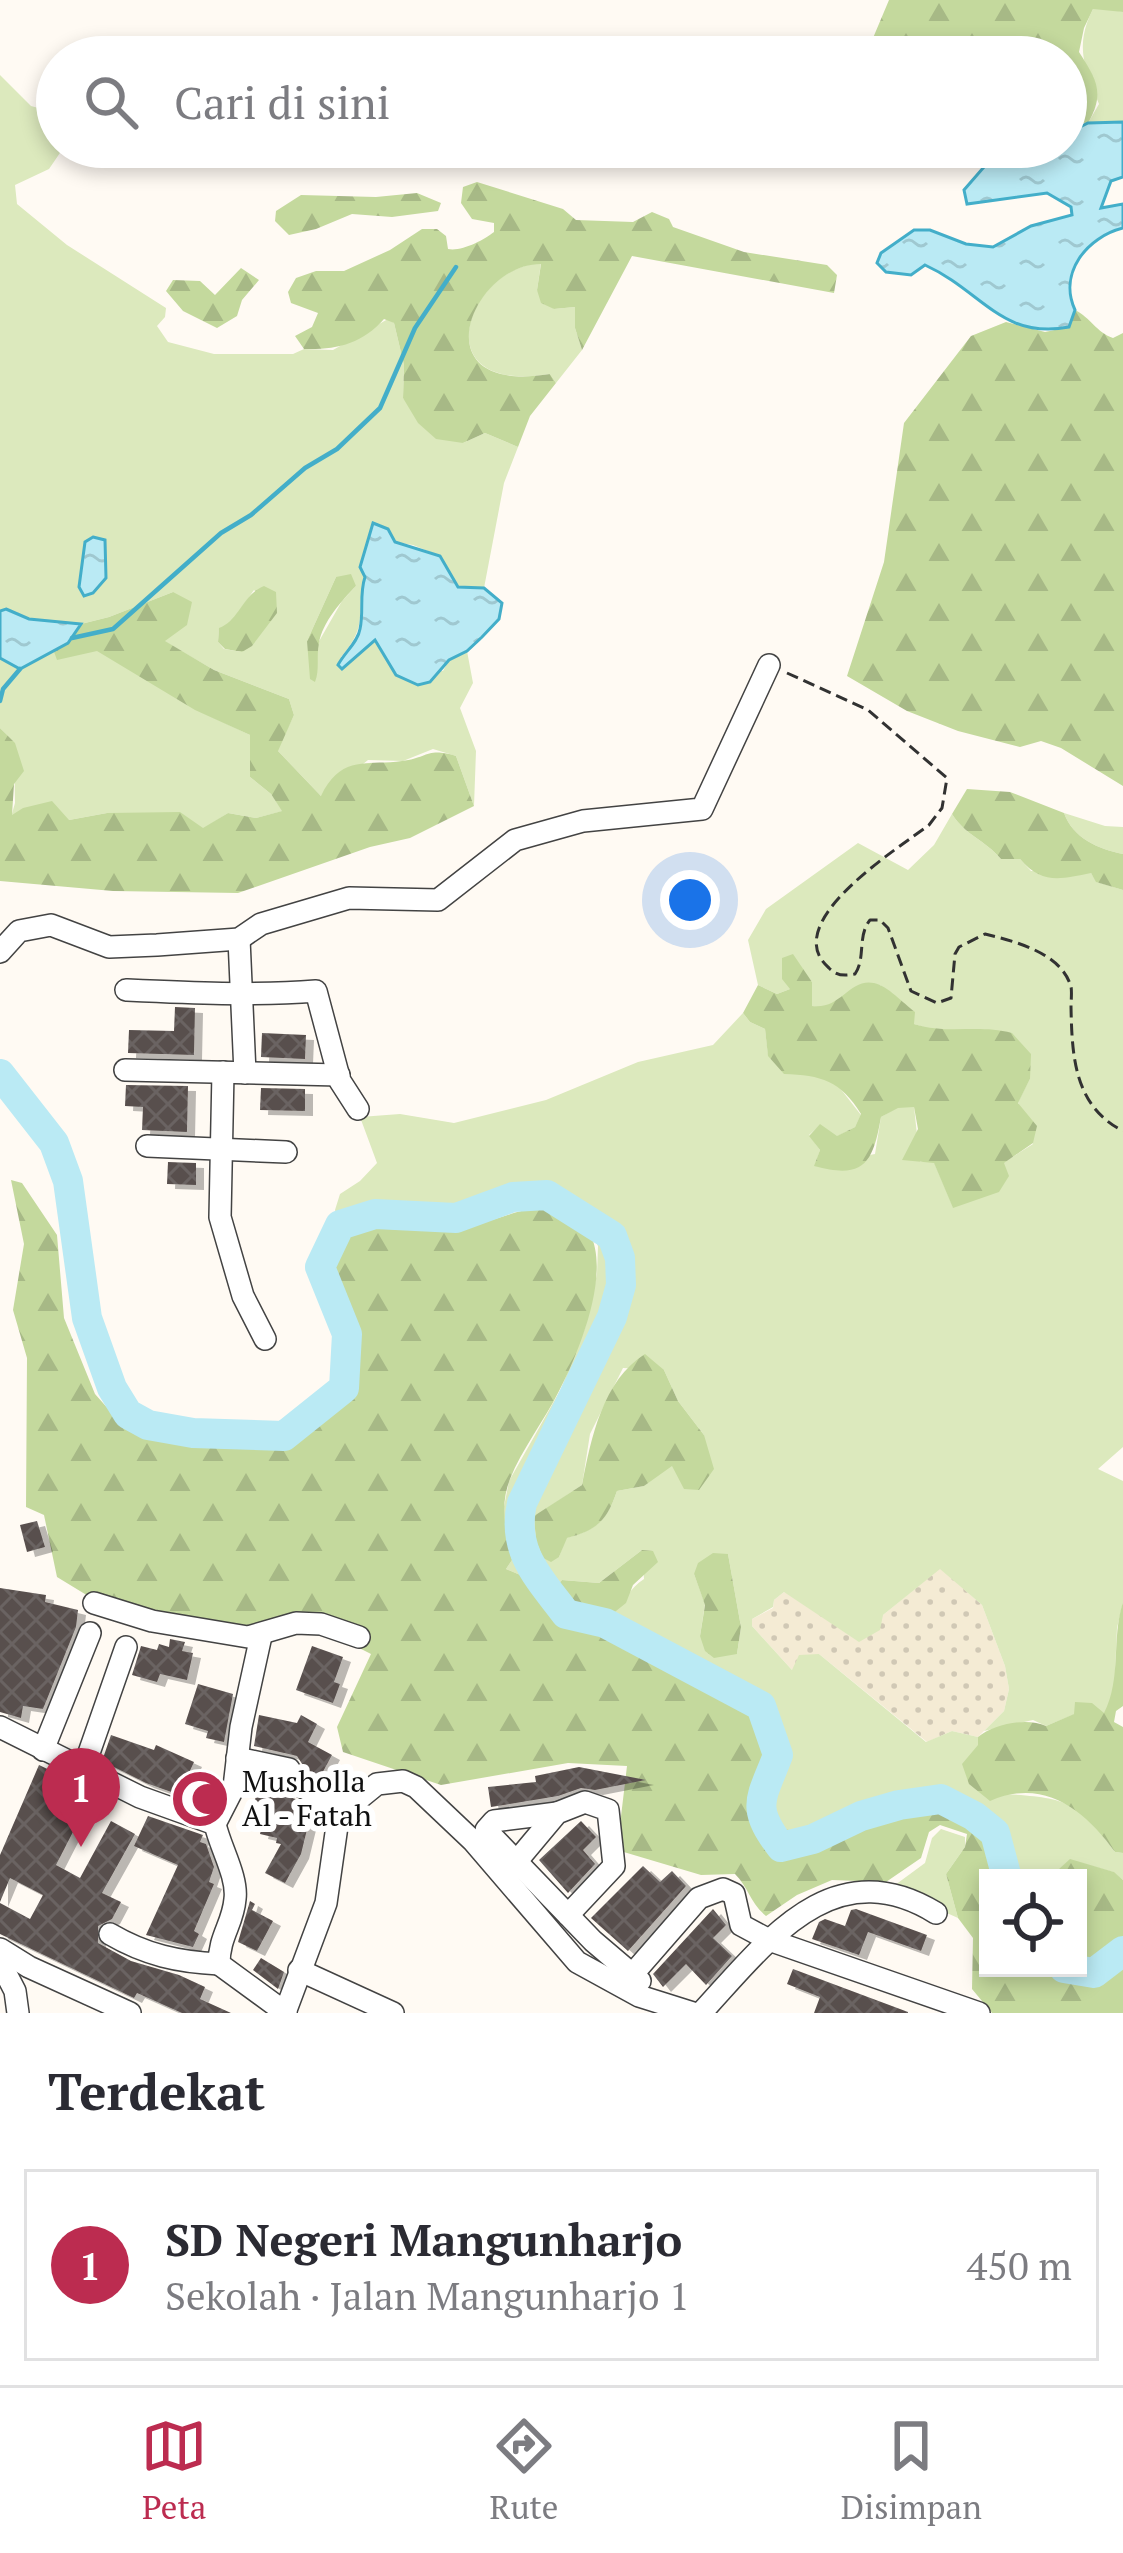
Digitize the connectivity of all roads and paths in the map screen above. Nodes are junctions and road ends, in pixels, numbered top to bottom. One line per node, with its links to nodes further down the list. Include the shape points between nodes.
1 (769, 665): 2 (street, via 702,809 584,821 515,840 438,900 349,898 262,924); 10 (path, via 868,710 947,778 942,808 929,825 829,908 816,938 826,966 854,974 864,927 880,920 911,992 937,1003 951,998 956,954 969,941 985,934 1038,952 1072,988 1076,1080 1091,1107)
2 (239, 939): 3 (street, via 109,947 51,925 19,931); 5 (street)
3 (0, 952)
4 (126, 990): 5 (street)
5 (244, 991): 7 (street); 8 (street, via 316,991)
6 (125, 1070): 7 (street)
7 (234, 1072): 8 (street); 12 (street)
8 (339, 1075): 9 (street)
9 (358, 1109)
10 (1123, 1131)
11 (147, 1145): 12 (street)
12 (220, 1149): 13 (street); 14 (street, via 220,1217)
13 (286, 1152)
14 (265, 1339)
15 (94, 1603): 17 (street, via 152,1621)
16 (90, 1633): 21 (street)
17 (261, 1636): 18 (street, via 296,1623); 22 (street)
18 (359, 1636)
19 (126, 1647): 23 (street)
20 (0, 1726): 21 (street)
21 (43, 1750): 23 (street)
22 (237, 1758): 24 (street, via 289,1769 297,1784); 26 (street, via 234,1787)
23 (82, 1770): 26 (street)
24 (345, 1810): 35 (street, via 326,1903); 38 (street, via 377,1784 416,1787 473,1840 577,1962 639,1996)
25 (557, 1814): 27 (street); 27 (street, via 486,1826); 29 (street, via 585,1802 608,1810 615,1861)
26 (215, 1824): 34 (street, via 236,1891)
27 (516, 1862): 29 (street)
28 (936, 1913): 31 (street, via 885,1891 857,1893 801,1912)
29 (568, 1916): 36 (street)
30 (110, 1934): 34 (street, via 153,1956)
31 (769, 1940): 36 (street, via 741,1925 734,1894 711,1891); 38 (street); 42 (street)
32 (0, 1949): 40 (street)
33 (0, 1962): 39 (street)
34 (219, 1964): 37 (street)
35 (299, 1970): 37 (street); 41 (street)
36 (631, 1976): 38 (street)
37 (286, 2012)
38 (699, 2012)
39 (18, 2013)
40 (130, 2013)
41 (393, 2013)
42 (979, 2013)

